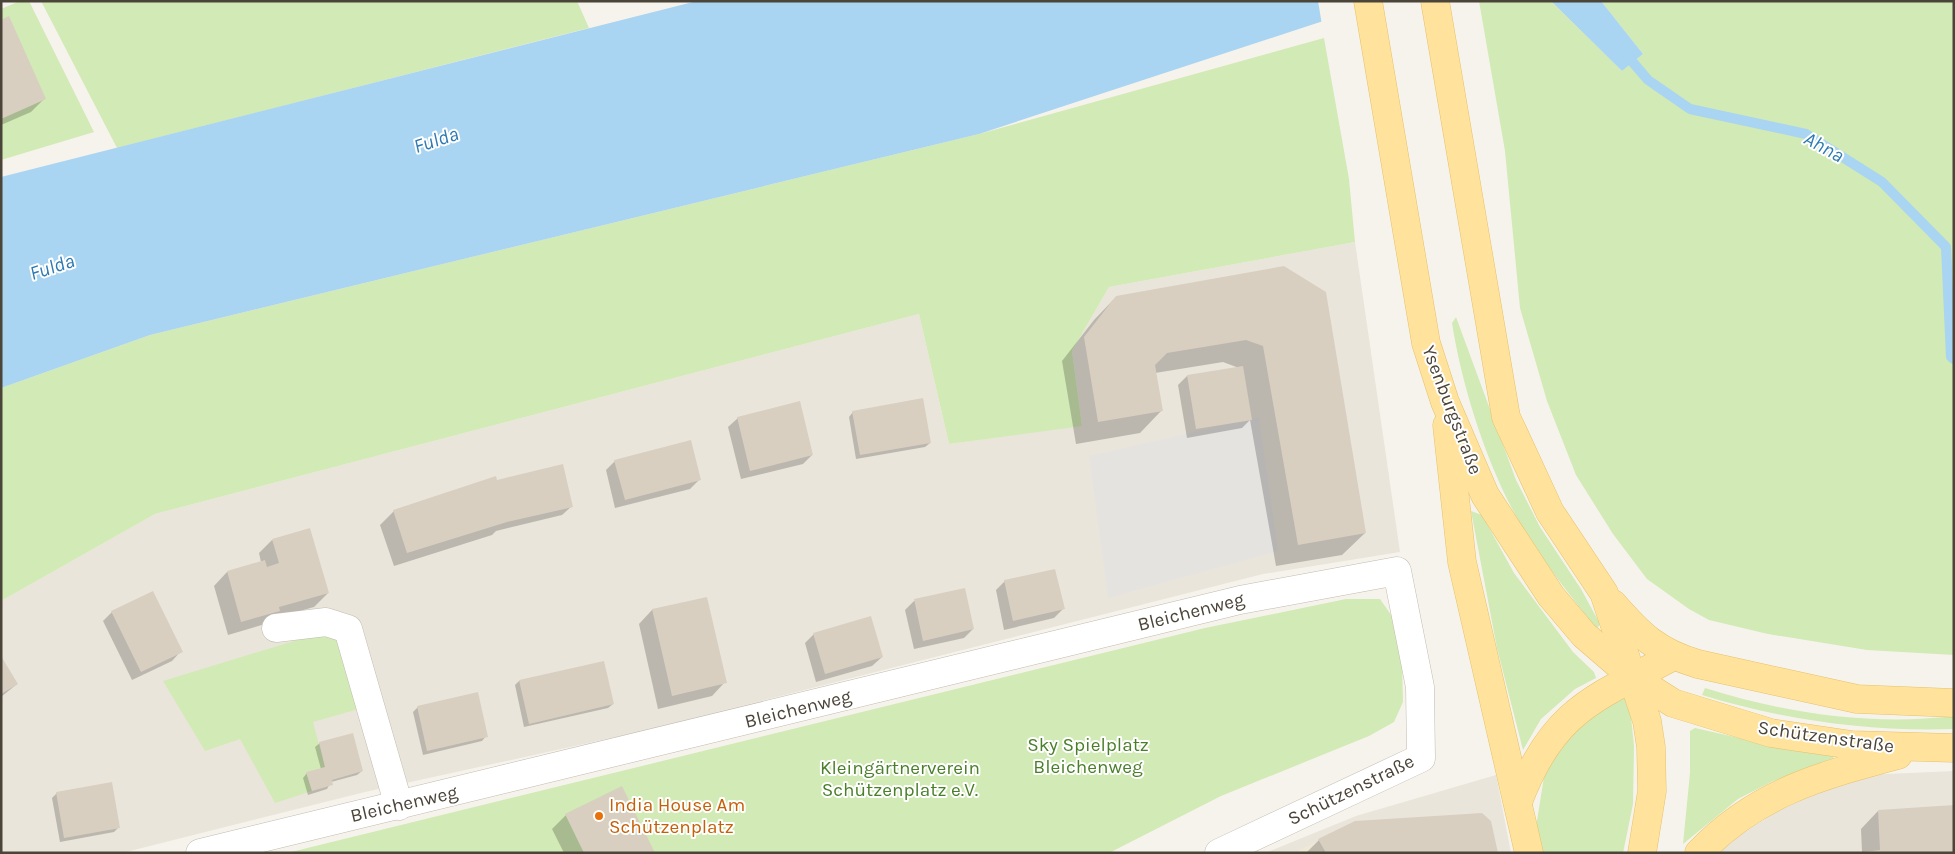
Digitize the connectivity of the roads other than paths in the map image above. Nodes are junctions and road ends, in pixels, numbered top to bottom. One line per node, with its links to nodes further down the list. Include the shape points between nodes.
1 (1368, 1): 3 (main road, Ysenburgstraße, via 1426,343)
2 (1435, 1): 5 (main road, via 1506,417 1550,512)
3 (1445, 402): 8 (main road, Ysenburgstraße, via 1485,495 1546,589 1584,635); 12 (main road, via 1462,562)
4 (1397, 570): 13 (street, Bleichenweg, via 1240,600); 15 (street, Schützenstraße, via 1420,687 1421,758)
5 (1604, 593): 7 (main road, via 1634,628); 8 (main road)
6 (276, 628): 13 (street, via 326,622 348,629)
7 (1672, 657): 8 (main road); 9 (main road, via 1857,699)
8 (1634, 678): 11 (main road, Schützenstraße, via 1673,703 1771,733 1852,745); 12 (main road, via 1583,705 1562,725 1532,767); 17 (main road, via 1647,721 1652,774)
9 (1954, 703)
10 (1954, 748): 11 (main road, Schützenstraße)
11 (1920, 749): 18 (main road, via 1835,774 1771,798 1743,813)
12 (1518, 802): 16 (main road)
13 (399, 806): 14 (street, Bleichenweg)
14 (200, 853)
15 (1219, 853)
16 (1529, 853)
17 (1642, 853)
18 (1698, 853)

